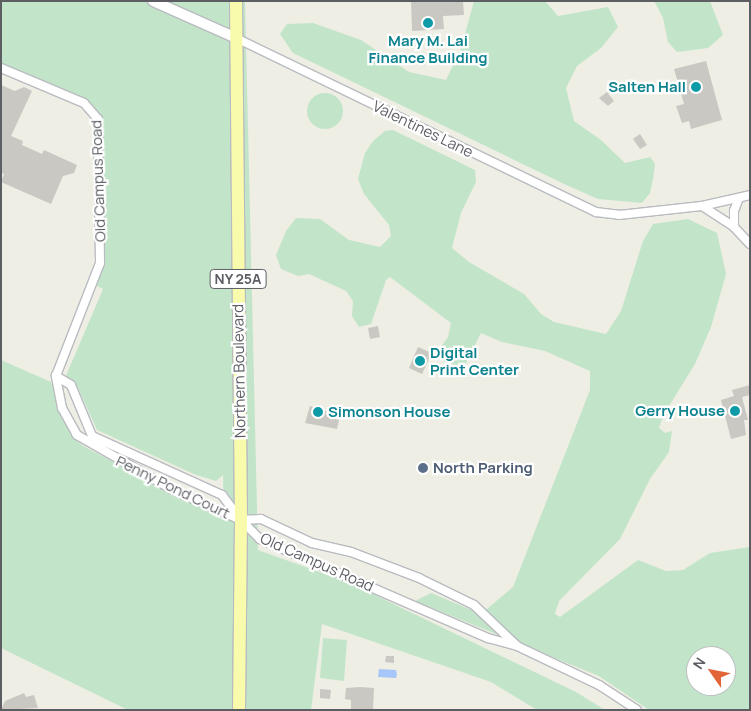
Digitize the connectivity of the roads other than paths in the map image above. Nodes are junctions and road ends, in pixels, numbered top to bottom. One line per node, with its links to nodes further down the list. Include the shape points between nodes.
1 (153, 1): 3 (street, Valentines Lane)
2 (236, 1): 3 (main road, Northern Boulevard / NY 25A)
3 (236, 38): 7 (street, Valentines Lane, via 596,212 619,214); 11 (main road, Northern Boulevard / NY 25A)
4 (1, 68): 10 (street, Old Campus Road, via 84,103 98,119 101,256)
5 (750, 195): 6 (street, Valentines Lane)
6 (739, 198): 7 (street, Valentines Lane); 8 (street, via 734,212)
7 (702, 206): 8 (street)
8 (734, 227): 9 (street)
9 (750, 244)
10 (56, 376): 11 (street, Penny Pond Court, via 71,385 92,436 222,495); 11 (street, Penny Pond Court, via 62,408 77,435 173,490)
11 (241, 520): 12 (street, Old Campus Road, via 260,539 488,638); 12 (street, Old Campus Road, via 261,519 312,543 351,552 419,578 474,605); 13 (main road, Northern Boulevard / NY 25A)
12 (517, 646): 14 (street, Old Campus Road, via 599,685)
13 (239, 710)
14 (637, 710)

